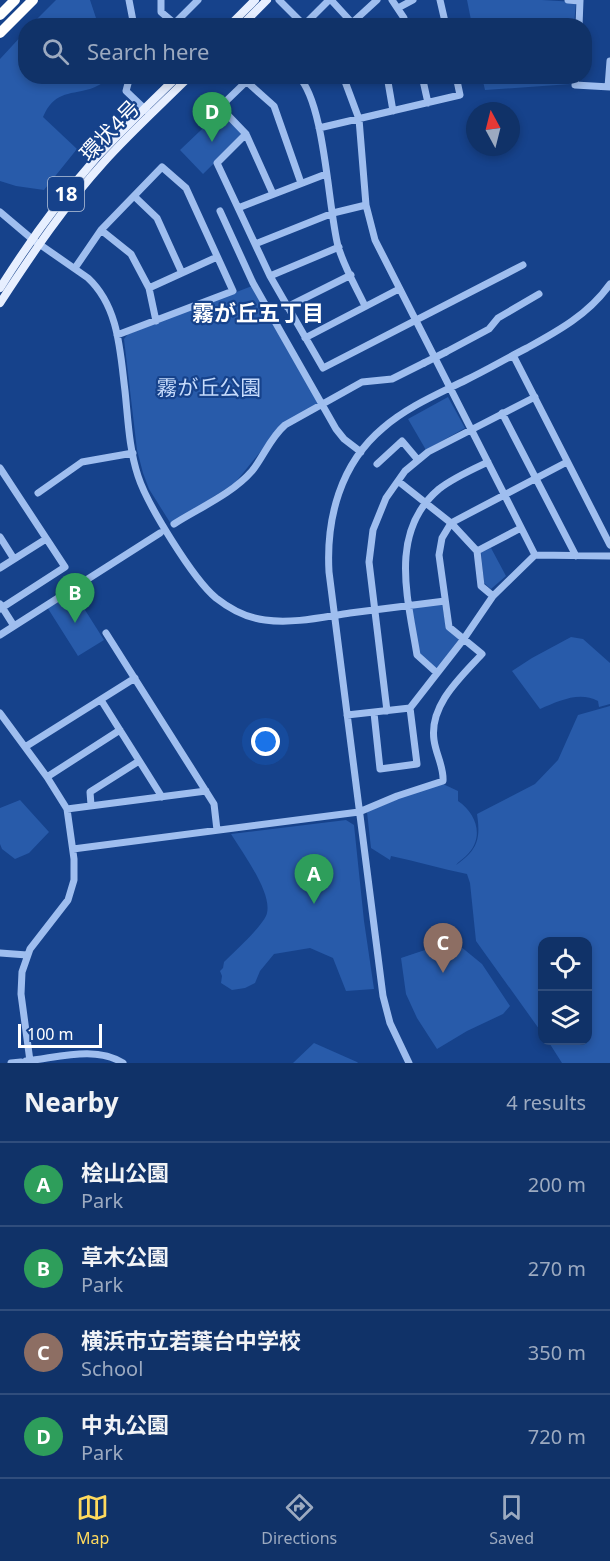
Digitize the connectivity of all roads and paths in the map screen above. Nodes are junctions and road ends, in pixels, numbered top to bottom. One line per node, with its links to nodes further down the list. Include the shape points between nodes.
1 (15, 0): 17 (highway)
2 (33, 0): 30 (highway)
3 (129, 0): 18 (street)
4 (161, 0): 19 (street, via 161,12)
5 (198, 0): 20 (street)
6 (255, 0): 21 (main road)
7 (267, 0): 22 (main road)
8 (279, 0): 23 (street)
9 (330, 0): 24 (street); 25 (street)
10 (377, 0): 26 (street)
11 (392, 0): 16 (street)
12 (413, 0): 16 (street)
13 (440, 0): 28 (street)
14 (568, 0): 15 (street)
15 (580, 0): 29 (street)
16 (398, 8): 27 (street)
17 (0, 15)
18 (132, 18)
19 (167, 18)
20 (179, 18)
21 (237, 18)
22 (249, 18)
23 (297, 18)
24 (311, 18)
25 (348, 18)
26 (360, 18)
27 (402, 18)
28 (442, 18)
29 (579, 18)
30 (0, 33)
31 (610, 61): 43 (street)
32 (128, 84): 45 (street, via 126,91)
33 (171, 84): 45 (main road, 環状4号 / 18)
34 (180, 84): 45 (main road, 環状4号 / 18)
35 (245, 84): 49 (street, via 220,107)
36 (254, 84): 51 (street, via 274,106)
37 (305, 84): 48 (street)
38 (346, 84): 47 (street)
39 (388, 84): 46 (street)
40 (424, 84): 44 (street)
41 (458, 84): 44 (street, via 460,95)
42 (575, 84): 43 (street)
43 (609, 87)
44 (428, 103): 46 (street)
45 (148, 111): 61 (main road, 環状4号 / 18)
46 (393, 111): 47 (street)
47 (359, 119): 48 (street); 54 (street)
48 (319, 128): 50 (street)
49 (246, 134): 52 (street); 55 (street, via 218,163)
50 (326, 174): 51 (street); 58 (street)
51 (301, 183): 52 (street)
52 (273, 194): 55 (street)
53 (134, 196): 60 (street); 64 (street, via 162,167 186,188); 67 (street, via 157,218)
54 (366, 205): 58 (street); 73 (street, via 375,240)
55 (238, 208): 62 (street)
56 (220, 211): 87 (street, via 254,284 336,429)
57 (0, 212): 59 (street)
58 (333, 213): 62 (street); 63 (street)
59 (3, 220): 61 (street)
60 (101, 231): 66 (street); 72 (street, via 131,254)
61 (36, 241): 66 (street); 71 (main road, 環状4号 / 18); 75 (main road, 環状4号 / 18)
62 (255, 244): 69 (street)
63 (339, 247): 68 (street); 69 (street)
64 (217, 257): 67 (street); 79 (street, via 233,291)
65 (523, 265): 78 (street)
66 (75, 268): 80 (street, via 101,292 114,318)
67 (182, 273): 72 (street)
68 (351, 275): 76 (street); 77 (street)
69 (270, 276): 77 (street)
70 (610, 284): 82 (street, via 577,318)
71 (0, 288)
72 (149, 288): 79 (street)
73 (399, 290): 76 (street); 78 (street)
74 (539, 294): 100 (street, bridge, via 498,318 489,329 446,352 392,379 362,382 291,421 277,432 242,480)
75 (0, 303)
76 (365, 306): 81 (street)
77 (287, 307): 81 (street)
78 (414, 320): 81 (street, via 323,368); 83 (street)
79 (156, 321): 80 (street)
80 (117, 335): 88 (street)
81 (305, 338)
82 (513, 355): 83 (street); 84 (street)
83 (449, 388): 86 (street); 87 (street, via 397,417)
84 (535, 397): 85 (street); 91 (street)
85 (502, 413): 86 (street); 94 (street)
86 (471, 429): 89 (street); 90 (street)
87 (361, 452): 117 (street, via 346,474 331,519 328,552)
88 (133, 453): 96 (street, via 81,462); 117 (street, via 139,478 160,519 215,597 237,612 262,620)
89 (418, 460): 92 (street, via 402,441); 95 (street)
90 (488, 462): 97 (street); 98 (street, via 447,484)
91 (567, 462): 94 (street); 105 (street)
92 (377, 464)
93 (0, 468): 104 (street)
94 (536, 478): 97 (street); 108 (street)
95 (398, 481): 98 (street); 116 (street, via 377,517 370,546)
96 (38, 493)
97 (504, 495): 99 (street); 101 (street)
98 (425, 502): 99 (street); 114 (street, via 406,543)
99 (451, 523): 106 (street); 113 (street, via 442,538 439,555)
100 (174, 524)
101 (521, 528): 106 (street); 107 (street)
102 (160, 533): 118 (street)
103 (0, 537): 110 (street)
104 (46, 539): 110 (street); 115 (street, via 65,567)
105 (610, 545)
106 (477, 551): 112 (street, via 481,586)
107 (535, 555): 108 (street); 112 (street)
108 (576, 556): 109 (street)
109 (610, 556)
110 (14, 559): 111 (street)
111 (0, 568)
112 (493, 596): 121 (street)
113 (445, 601): 114 (street); 121 (street, via 449,627)
114 (409, 606): 116 (street); 122 (street, via 417,656)
115 (1, 607): 118 (street)
116 (374, 610): 117 (street); 126 (street)
117 (334, 616): 129 (street)
118 (14, 626): 120 (street)
119 (106, 633): 123 (street)
120 (0, 635)
121 (463, 640): 122 (street); 138 (street, via 482,654 438,711 433,733 444,771 443,781)
122 (437, 673): 125 (street)
123 (135, 678): 124 (street); 134 (street)
124 (101, 700): 130 (street); 131 (street)
125 (410, 708): 126 (street); 127 (street, via 417,764 380,769)
126 (387, 711): 127 (street)
127 (374, 712): 129 (street)
128 (0, 713): 131 (street)
129 (347, 715): 138 (street)
130 (120, 730): 132 (street); 133 (street)
131 (25, 747): 133 (street)
132 (139, 761): 135 (street); 136 (street, via 90,792)
133 (47, 777): 137 (street)
134 (206, 792): 135 (street); 139 (street, via 214,804)
135 (162, 797): 136 (street)
136 (91, 805): 137 (street)
137 (67, 809): 140 (street)
138 (359, 812): 139 (street); 146 (street, via 383,996 390,1023)
139 (217, 830): 140 (street)
140 (73, 849): 142 (street, via 74,880 68,900)
141 (0, 953): 142 (street)
142 (23, 954): 144 (street, via 21,987)
143 (15, 1061): 144 (street)
144 (30, 1061): 145 (street, via 95,1053)
145 (123, 1063)
146 (409, 1063)

